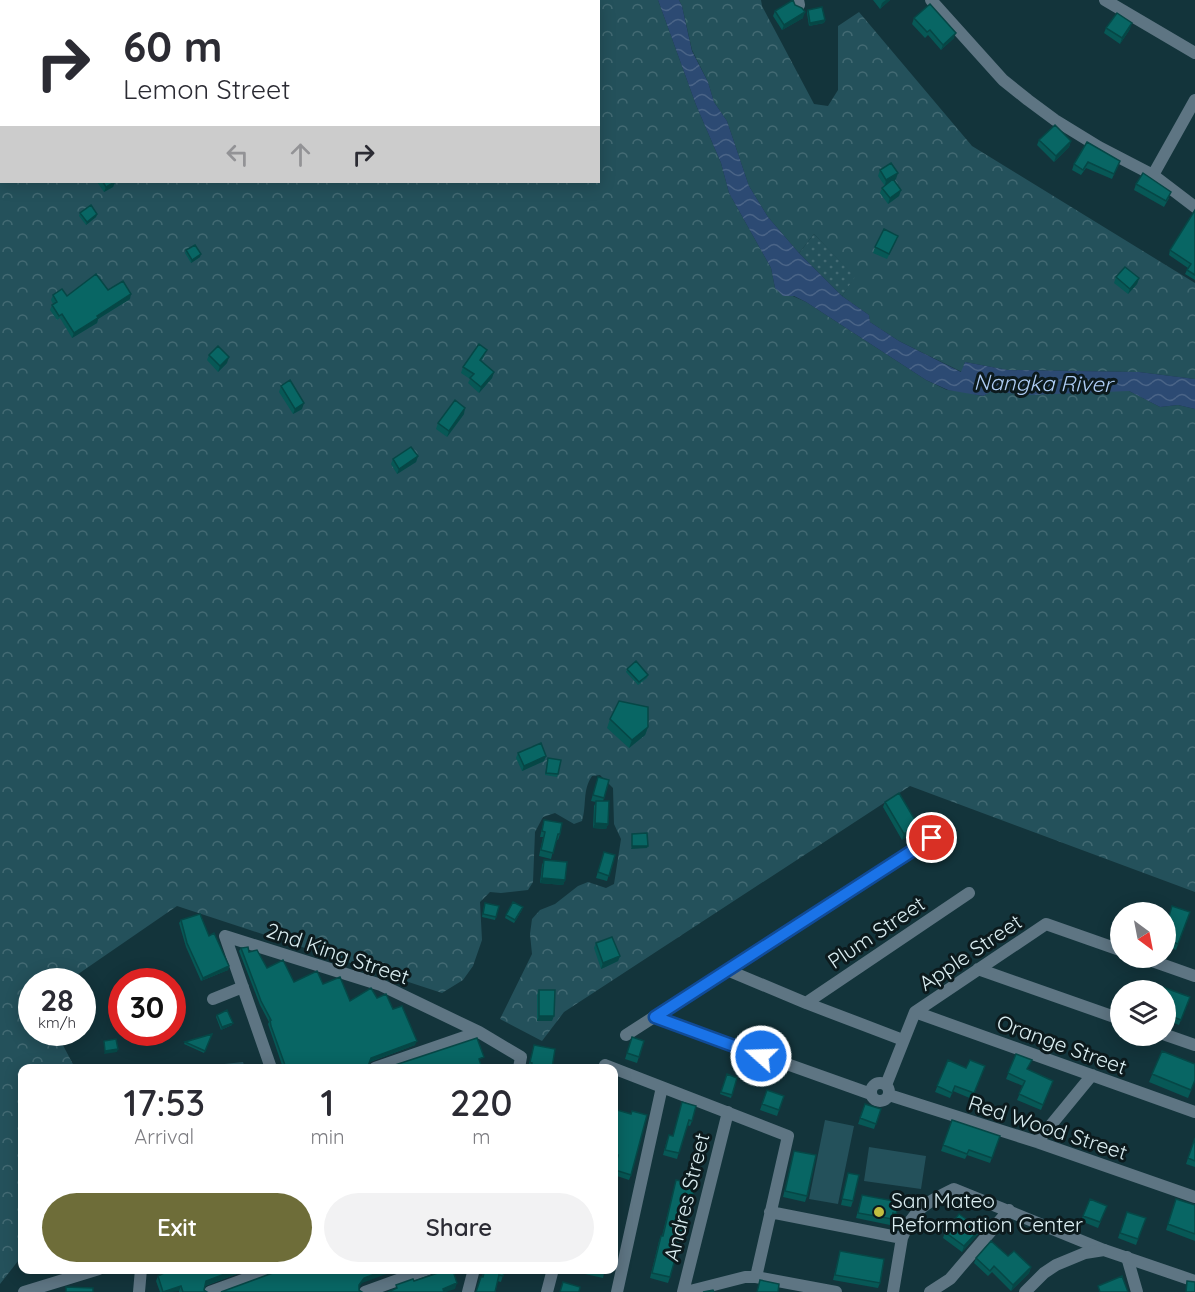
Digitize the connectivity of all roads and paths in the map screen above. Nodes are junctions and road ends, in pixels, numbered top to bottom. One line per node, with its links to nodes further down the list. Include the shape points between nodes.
1 (930, 0): 5 (street, via 1003,80 1028,100 1099,147)
2 (1105, 0): 3 (street)
3 (1195, 53)
4 (1195, 100): 5 (street)
5 (1153, 175): 6 (street)
6 (1195, 207)
7 (932, 838): 12 (street)
8 (969, 892): 16 (street, Plum Street)
9 (1110, 946): 11 (street, Apple Street, via 1046,924)
10 (1172, 968): 13 (street)
11 (978, 969): 17 (street, Apple Street); 18 (street)
12 (727, 970): 16 (street); 19 (street)
13 (1195, 976)
14 (243, 987): 15 (street); 20 (street, 2nd King Street, via 225,936 381,985); 25 (street)
15 (213, 999)
16 (806, 1003): 23 (street)
17 (915, 1012): 23 (street, Apple Street); 29 (street, Orange Street)
18 (1110, 1015)
19 (655, 1017): 21 (street); 31 (street, via 871,1094 877,1084)
20 (479, 1032): 26 (street); 27 (street, 2nd King Street, via 521,1057)
21 (626, 1035)
22 (1176, 1038): 24 (street)
23 (903, 1040): 31 (street, Apple Street)
24 (1195, 1045)
25 (270, 1064)
26 (387, 1064)
27 (520, 1064)
28 (618, 1071): 30 (street)
29 (1092, 1075): 33 (street, Orange Street); 34 (street)
30 (662, 1087): 32 (street); 55 (street)
31 (887, 1090): 34 (street, Red Wood Street)
32 (728, 1112): 37 (street, via 788,1136); 56 (street, Andres Street)
33 (1195, 1112)
34 (1037, 1142): 35 (street, Red Wood Street)
35 (1195, 1197)
36 (1009, 1210): 38 (street, via 954,1189 922,1206); 39 (street); 59 (street, via 950,1279)
37 (770, 1212): 38 (street); 47 (street)
38 (902, 1238): 58 (street)
39 (1104, 1250): 40 (street); 60 (street, via 1056,1265)
40 (1127, 1257): 48 (street); 61 (street)
41 (83, 1274): 49 (street)
42 (141, 1274): 50 (street)
43 (259, 1274): 51 (street)
44 (414, 1274): 52 (street)
45 (473, 1274): 53 (street)
46 (552, 1274): 54 (street)
47 (756, 1277): 56 (street); 57 (street)
48 (1195, 1281)
49 (24, 1292)
50 (139, 1292)
51 (210, 1292)
52 (365, 1292)
53 (468, 1292)
54 (547, 1292)
55 (617, 1292)
56 (685, 1292)
57 (836, 1292)
58 (893, 1292)
59 (930, 1292)
60 (1025, 1292)
61 (1137, 1292)

